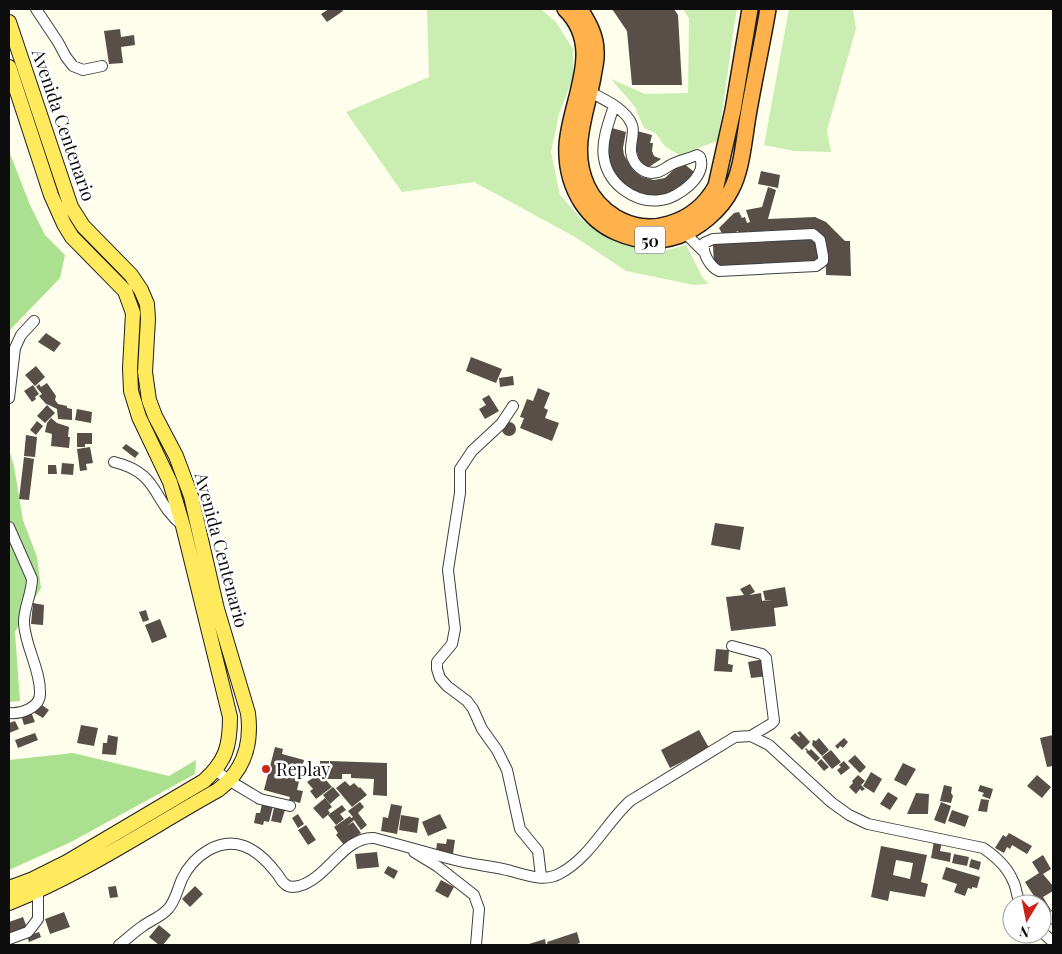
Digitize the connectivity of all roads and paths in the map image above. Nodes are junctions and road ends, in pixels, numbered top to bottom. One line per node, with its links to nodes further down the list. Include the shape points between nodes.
1 (36, 9): 7 (street, via 73,66 83,70)
2 (565, 9): 11 (highway, 50, via 579,30 585,52 567,146 570,173 578,196 601,224 624,236 660,241)
3 (580, 9): 9 (highway, 50, via 595,40 596,59)
4 (750, 9): 9 (highway, 50, via 716,186 701,206 682,219 652,228 641,227 611,214 594,198 584,179 579,156)
5 (768, 9): 11 (highway, 50, via 735,182 720,206)
6 (9, 22): 23 (main road, Avenida Centenario, via 71,207 83,226 131,275 146,304 145,372 149,400 191,496 217,609 248,713 248,748)
7 (102, 66)
8 (10, 72): 17 (main road, Avenida Centenario, via 51,195 64,224 72,237 125,291 130,302 134,322 131,391 139,417 170,482)
9 (590, 92): 10 (street)
10 (614, 106): 10 (street, via 633,126 631,152 641,170 657,172 697,155 700,157 701,167 686,189 661,200 649,200 624,191 615,181 604,158 607,127)
11 (689, 230): 12 (street)
12 (705, 246): 12 (street, via 712,267 719,271 816,266 824,258 820,240 813,234 713,239)
13 (34, 321): 14 (street, via 21,334 15,348)
14 (9, 398)
15 (513, 406): 26 (street, via 460,469 460,493 448,570 456,630 452,644 437,662 437,669 443,682 470,705 507,770 520,829 538,851)
16 (114, 462): 17 (street, via 146,476 170,513)
17 (183, 526): 22 (main road, Avenida Centenario, via 230,717 228,747)
18 (9, 527): 20 (street, via 32,579 24,623 41,694 35,705 22,712)
19 (732, 646): 21 (street, via 766,658 774,721)
20 (9, 713)
21 (751, 736): 26 (street, via 735,737 630,801 576,862 556,875); 29 (street, via 769,745 849,815 868,824 983,848 1002,864)
22 (215, 770): 23 (street); 27 (main road, Avenida Centenario, via 204,781 67,862)
23 (230, 781): 24 (street, via 260,799); 28 (main road, Avenida Centenario, via 136,839)
24 (290, 806)
25 (402, 845): 26 (street, via 524,876); 32 (street, via 368,837 332,860 321,874 309,882 291,887 284,884 257,852 230,843 217,846 202,853 192,864 170,908); 33 (street, via 437,866 474,895 479,908)
26 (541, 877)
27 (9, 888)
28 (38, 891): 30 (main road, Avenida Centenario); 31 (street, via 38,918 28,932)
29 (1018, 894)
30 (9, 903)
31 (9, 940)
32 (119, 945)
33 (476, 945)

